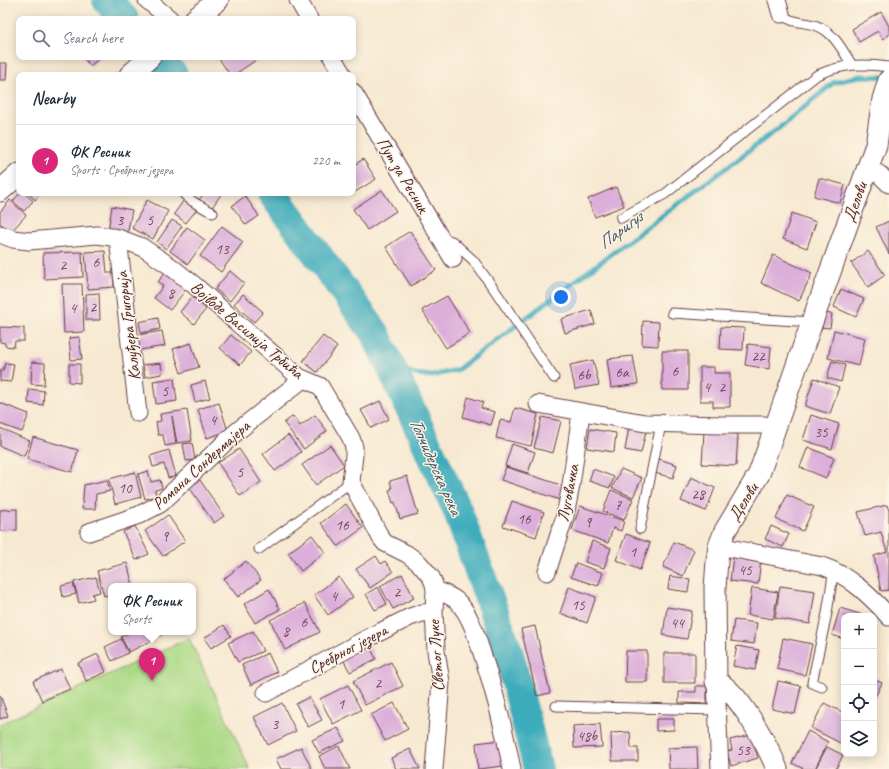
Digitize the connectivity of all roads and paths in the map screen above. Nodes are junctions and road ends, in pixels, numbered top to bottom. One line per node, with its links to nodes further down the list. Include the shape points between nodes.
1 (147, 0): 5 (street)
2 (218, 0): 6 (street)
3 (298, 0): 7 (street)
4 (779, 7): 9 (lane, via 788,20 824,29)
5 (166, 16)
6 (199, 16)
7 (307, 16)
8 (334, 60): 11 (street)
9 (852, 65): 10 (lane); 20 (lane, via 817,75 672,190)
10 (889, 67)
11 (341, 72)
12 (886, 89): 14 (street, Делови, via 876,145)
13 (356, 97): 23 (street, Пут за Ресник)
14 (868, 168): 16 (street); 26 (street, Делови)
15 (16, 177): 17 (street)
16 (889, 184)
17 (0, 191)
18 (187, 196): 19 (lane)
19 (212, 213)
20 (621, 218)
21 (0, 234): 22 (street, Војводе Василија Трбића, via 29,241 97,235)
22 (118, 238): 28 (street, Војводе Василија Трбића, via 142,247 170,266); 31 (street, Калуђера Григорија)
23 (441, 238): 24 (street, Пут за Ресник); 27 (lane, via 452,241 473,260)
24 (453, 259)
25 (672, 314): 26 (lane)
26 (812, 322): 33 (street, Делови)
27 (554, 378)
28 (303, 379): 34 (street, Војводе Василија Трбића, via 320,386 351,438 354,447); 36 (street, Романа Сондермајера, via 235,433 160,504 140,516)
29 (538, 404): 30 (street)
30 (581, 412): 32 (street); 40 (street, Луговачка, via 571,485)
31 (138, 413)
32 (661, 424): 33 (street); 35 (lane)
33 (776, 427): 37 (street, Делови, via 759,474 725,531)
34 (351, 482): 38 (lane); 41 (street, via 380,538 419,563 431,577)
35 (640, 530)
36 (89, 532)
37 (720, 546): 39 (street, Делови); 44 (street, Делови, via 715,588)
38 (259, 550)
39 (834, 569): 43 (street, Делови, via 865,592); 45 (lane, via 812,682)
40 (547, 572)
41 (435, 590): 42 (street, Светог Луке); 50 (street, via 454,598 473,626 498,708)
42 (434, 612): 46 (street, Сребрног језера, via 422,612 410,617); 49 (street, Светог Луке, via 441,682)
43 (889, 617)
44 (716, 682): 48 (street, Делови); 52 (street, via 737,699 767,748)
45 (822, 687)
46 (266, 693)
47 (556, 706): 48 (lane)
48 (716, 710): 51 (street, Делови)
49 (434, 769)
50 (512, 769)
51 (720, 769)
52 (776, 769)

